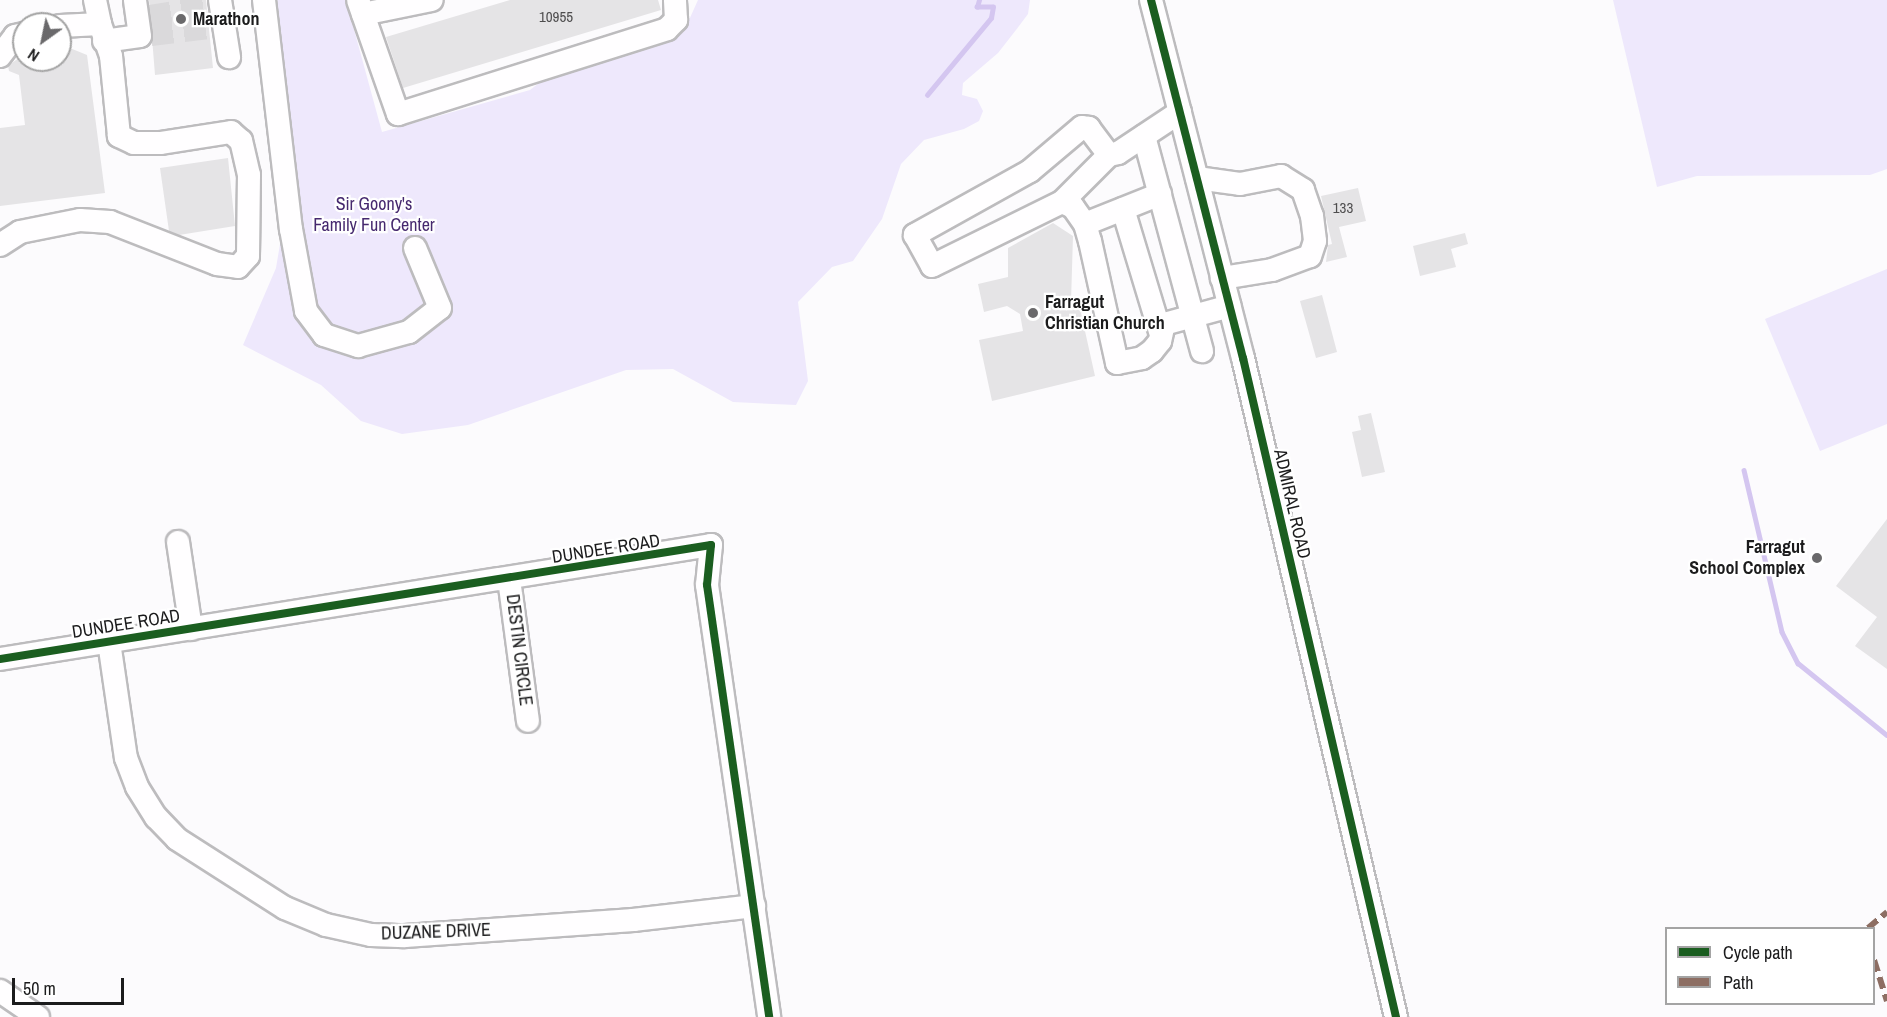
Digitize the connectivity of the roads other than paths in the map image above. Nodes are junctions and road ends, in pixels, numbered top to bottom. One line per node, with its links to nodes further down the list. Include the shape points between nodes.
1 (95, 0): 10 (street)
2 (264, 0): 23 (street, via 291,229 306,310 324,335 358,346 409,332 440,308)
3 (432, 0): 5 (street)
4 (1151, 0): 14 (street, ADMIRAL ROAD)
5 (361, 7): 6 (street, via 398,114 667,29)
6 (675, 10)
7 (216, 13): 13 (street)
8 (142, 21): 10 (street)
9 (72, 28): 10 (street)
10 (102, 33): 22 (street, via 111,56 119,136 134,143 160,143 231,132 241,141 249,175 248,256 238,267 217,264 110,222 80,220 20,232)
11 (12, 40): 12 (street)
12 (0, 56)
13 (229, 57)
14 (1180, 112): 15 (street); 17 (street, ADMIRAL ROAD)
15 (1144, 136): 16 (street); 18 (street)
16 (1108, 155): 19 (street); 19 (street, via 1089,128 1082,127 1029,171 915,235 932,266)
17 (1197, 178): 24 (street, ADMIRAL ROAD); 24 (street, via 1240,184 1281,176 1303,190 1312,216 1315,241 1310,256 1272,270)
18 (1160, 194): 20 (street); 26 (street)
19 (1062, 202): 21 (street, via 1073,207)
20 (1123, 208): 21 (street); 27 (street)
21 (1085, 224): 27 (street, via 1117,363 1142,358 1152,351)
22 (0, 245)
23 (415, 248)
24 (1222, 278): 25 (street, ADMIRAL ROAD)
25 (1230, 306): 26 (street); 39 (street, ADMIRAL ROAD)
26 (1192, 316): 27 (street, via 1164,324); 28 (street)
27 (1161, 335)
28 (1203, 351)
29 (178, 542): 31 (street)
30 (509, 579): 31 (street, DUNDEE ROAD); 34 (street, DESTIN CIRCLE); 35 (street, DUNDEE ROAD, via 711,545 706,585)
31 (191, 629): 32 (street, DUNDEE ROAD)
32 (109, 642): 33 (street, DUNDEE ROAD); 35 (street, DUZANE DRIVE, via 126,758 137,787 156,817 177,839 285,908 326,925 371,935 405,936 633,920)
33 (0, 659)
34 (528, 721)
35 (754, 906): 38 (street, DUNDEE ROAD)
36 (0, 991): 37 (street)
37 (38, 1017)
38 (769, 1017)
39 (1396, 1017)

